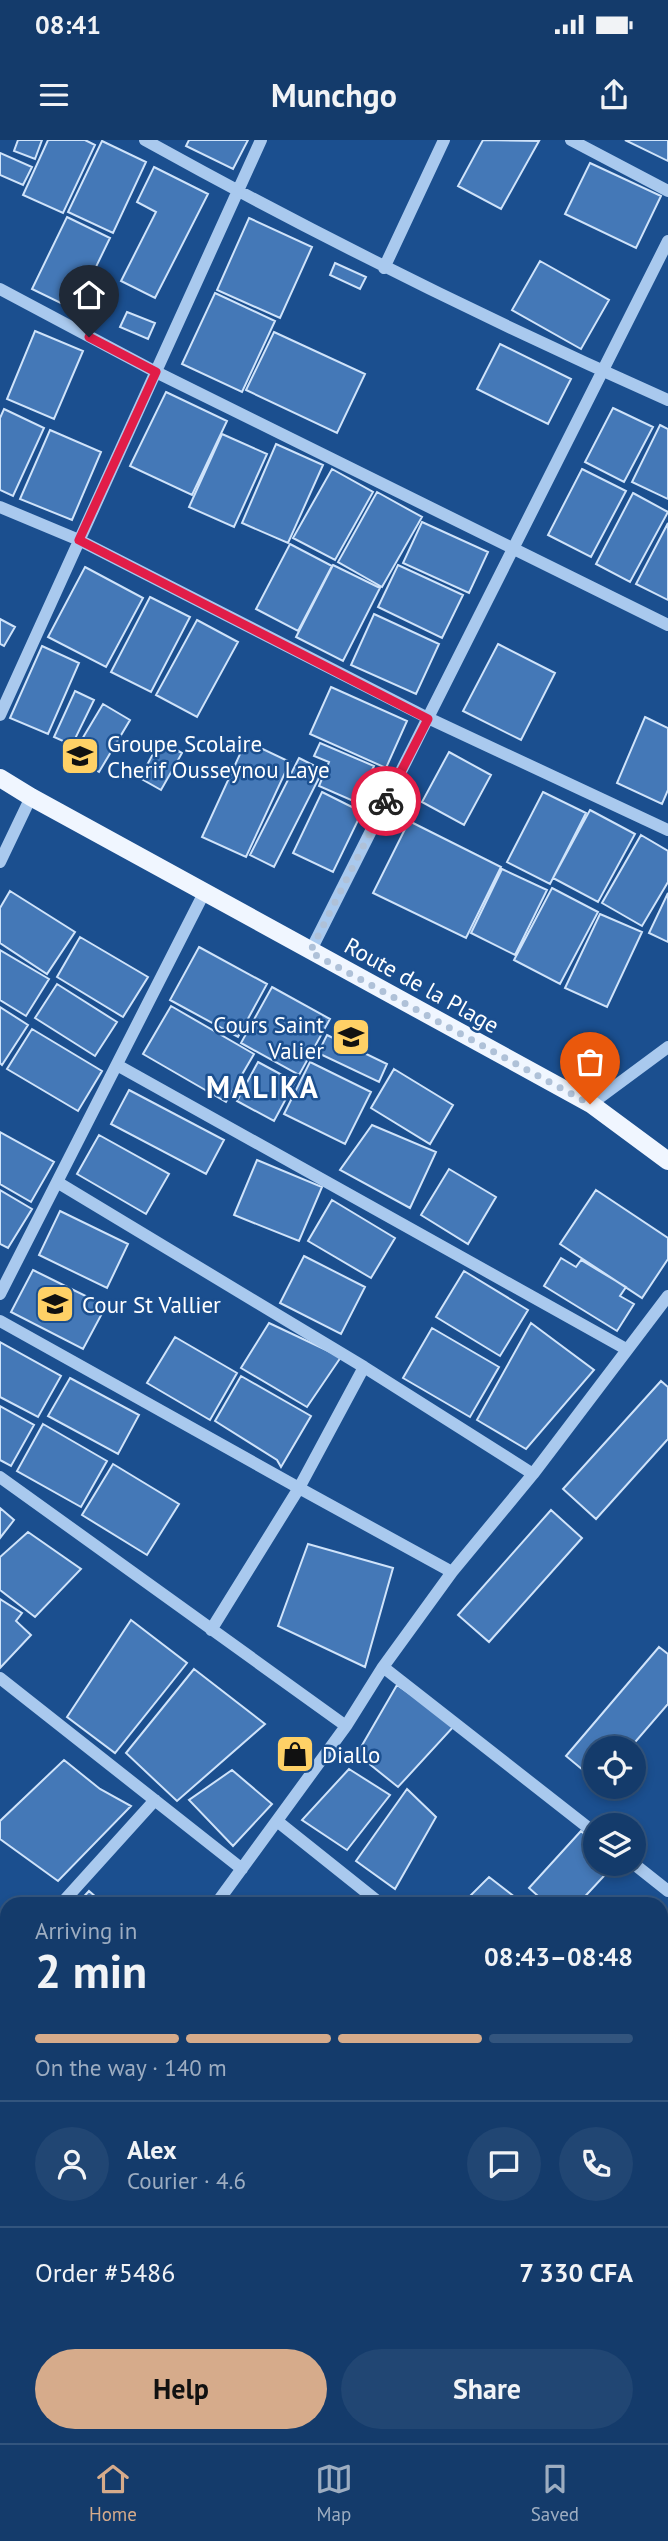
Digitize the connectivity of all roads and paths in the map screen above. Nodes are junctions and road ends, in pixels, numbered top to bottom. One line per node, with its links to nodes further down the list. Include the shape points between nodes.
1 (145, 140): 6 (street)
2 (261, 140): 6 (street)
3 (444, 140): 8 (street)
4 (571, 140): 5 (street)
5 (668, 191)
6 (238, 192): 8 (street); 10 (street)
7 (668, 241): 11 (street)
8 (384, 268): 11 (street)
9 (0, 289): 10 (street)
10 (156, 372): 14 (street); 15 (street)
11 (603, 372): 12 (street); 15 (street)
12 (668, 400)
13 (0, 507): 14 (street)
14 (79, 540): 17 (street); 18 (street)
15 (514, 550): 16 (street); 18 (street)
16 (668, 625)
17 (0, 715)
18 (428, 719): 21 (street); 24 (street)
19 (0, 778): 20 (main road, Route de la Plage)
20 (31, 797): 22 (street); 23 (main road, Route de la Plage)
21 (668, 830)
22 (0, 862)
23 (204, 893): 24 (main road, Route de la Plage); 26 (street)
24 (310, 952): 27 (main road, Route de la Plage)
25 (668, 1046): 27 (street)
26 (117, 1065): 29 (street); 33 (street)
27 (590, 1104): 28 (main road, Route de la Plage)
28 (668, 1161)
29 (57, 1182): 30 (street); 34 (street)
30 (0, 1294)
31 (668, 1296): 33 (street)
32 (0, 1321): 37 (street)
33 (626, 1349): 35 (street)
34 (364, 1367): 35 (street); 37 (street)
35 (533, 1474): 38 (street)
36 (0, 1476): 39 (street)
37 (299, 1488): 38 (street); 39 (street)
38 (452, 1572): 40 (street)
39 (211, 1630): 42 (street)
40 (383, 1667): 42 (street); 45 (street)
41 (3, 1685): 43 (street)
42 (346, 1727): 44 (street)
43 (155, 1800): 46 (street); 49 (street)
44 (277, 1821): 46 (street); 51 (street)
45 (583, 1824)
46 (243, 1869): 50 (street)
47 (646, 1874): 48 (street)
48 (668, 1891)
49 (67, 1897)
50 (221, 1897)
51 (372, 1897)

